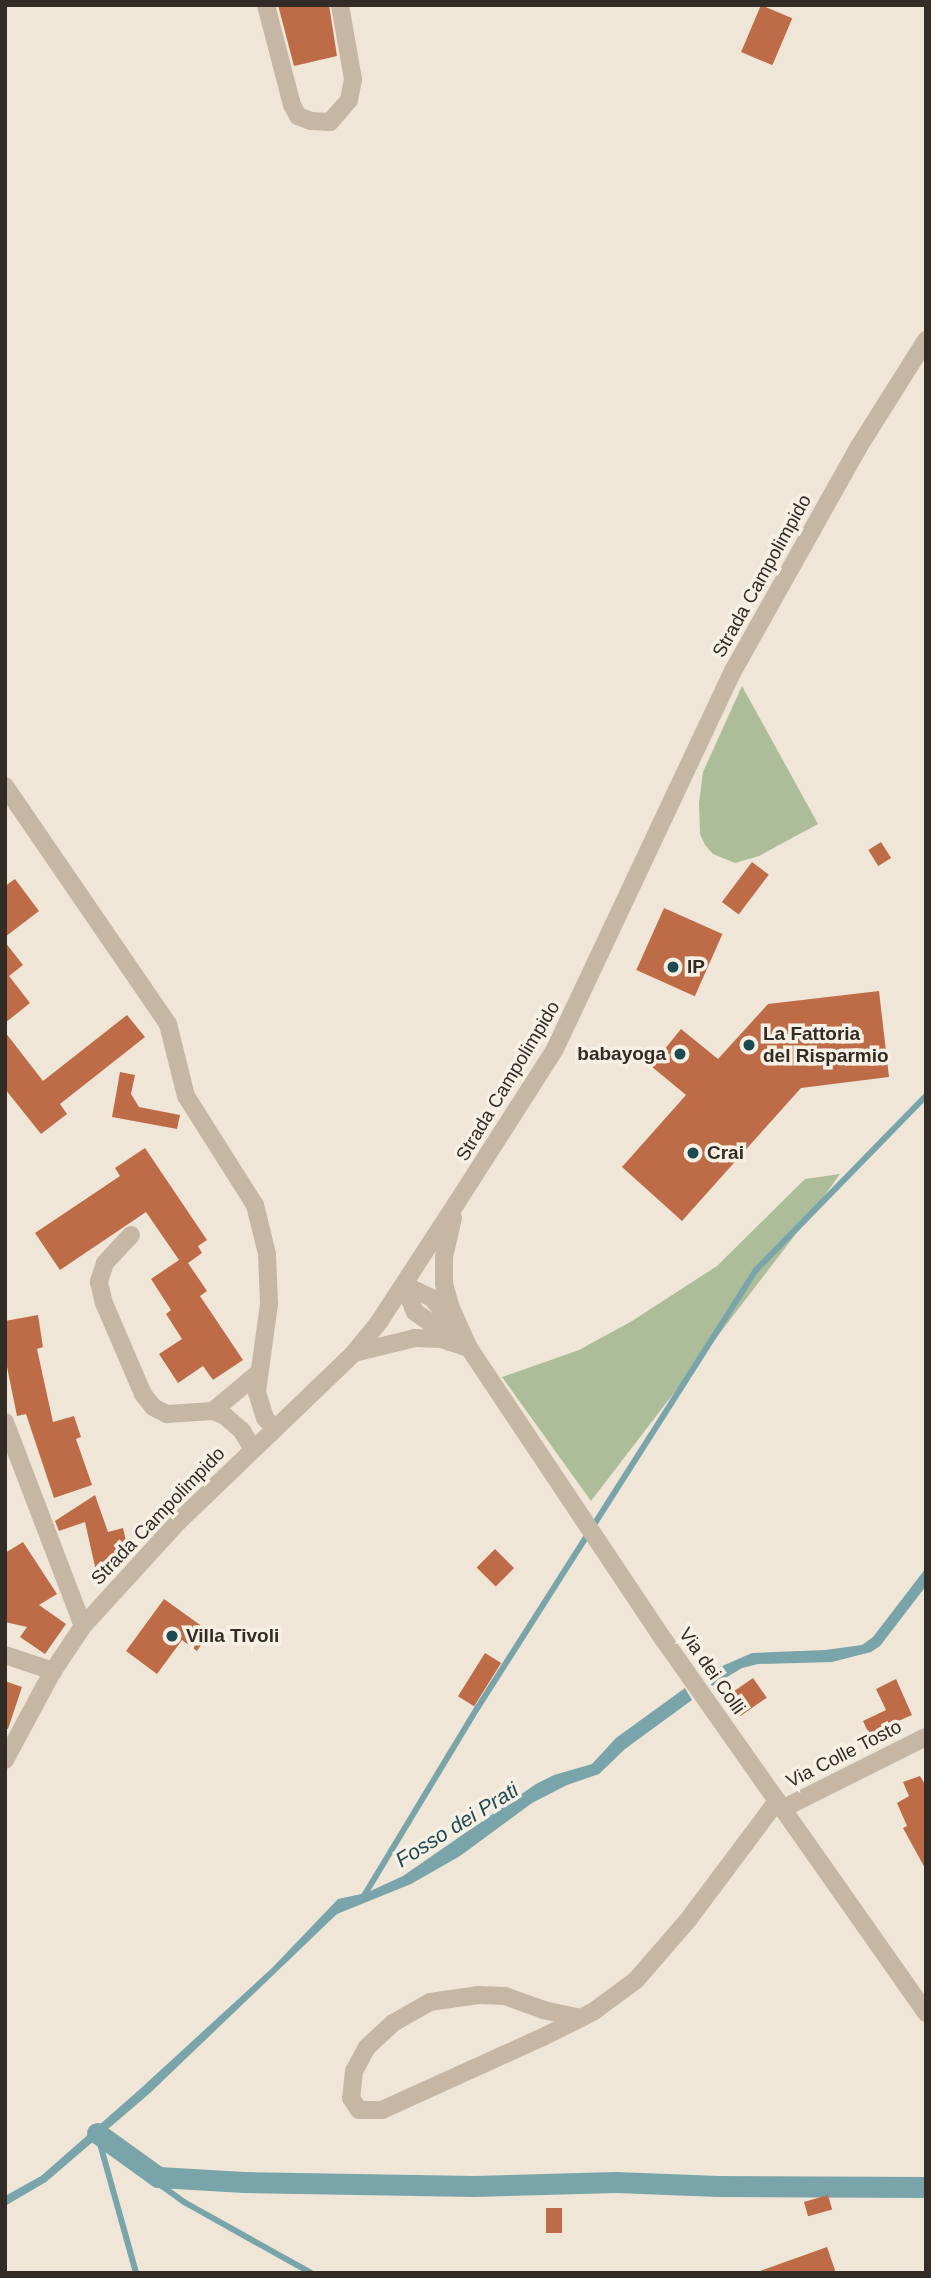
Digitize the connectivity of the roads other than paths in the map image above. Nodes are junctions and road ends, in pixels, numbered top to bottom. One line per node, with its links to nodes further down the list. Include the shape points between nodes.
1 (266, 5): 2 (street, via 298,116 330,122 349,100 353,79)
2 (340, 5)
3 (926, 340): 5 (street, Strada Campolimpido, via 858,448 727,681 560,1041)
4 (5, 786): 10 (street, via 168,1024 186,1096 255,1205 267,1254 269,1304)
5 (456, 1204): 7 (street, Strada Campolimpido); 8 (street, Via dei Colli, via 444,1257 444,1284)
6 (131, 1235): 11 (street, via 105,1263 99,1282 139,1386 159,1411 182,1415)
7 (404, 1285): 8 (street, Via dei Colli, via 424,1320); 9 (street, Strada Campolimpido)
8 (469, 1348): 9 (street, via 440,1339 406,1338); 20 (street, Via dei Colli)
9 (354, 1353): 13 (street, Strada Campolimpido)
10 (257, 1374): 11 (street); 13 (street, via 259,1405)
11 (213, 1411): 14 (street, via 233,1422)
12 (5, 1422): 15 (street)
13 (274, 1428): 14 (street, Strada Campolimpido)
14 (253, 1449): 15 (street, Strada Campolimpido, via 178,1522)
15 (83, 1626): 17 (street, Strada Campolimpido)
16 (5, 1655): 17 (street)
17 (52, 1671): 19 (street, Strada Campolimpido)
18 (926, 1737): 20 (street, Via Colle Tosto)
19 (5, 1760)
20 (779, 1805): 21 (street, Via dei Colli); 22 (street, via 636,1980)
21 (924, 2007)
22 (581, 2018): 22 (street, via 382,2110 359,2110 351,2098 355,2071 367,2047 393,2023 430,2002 505,1996)

